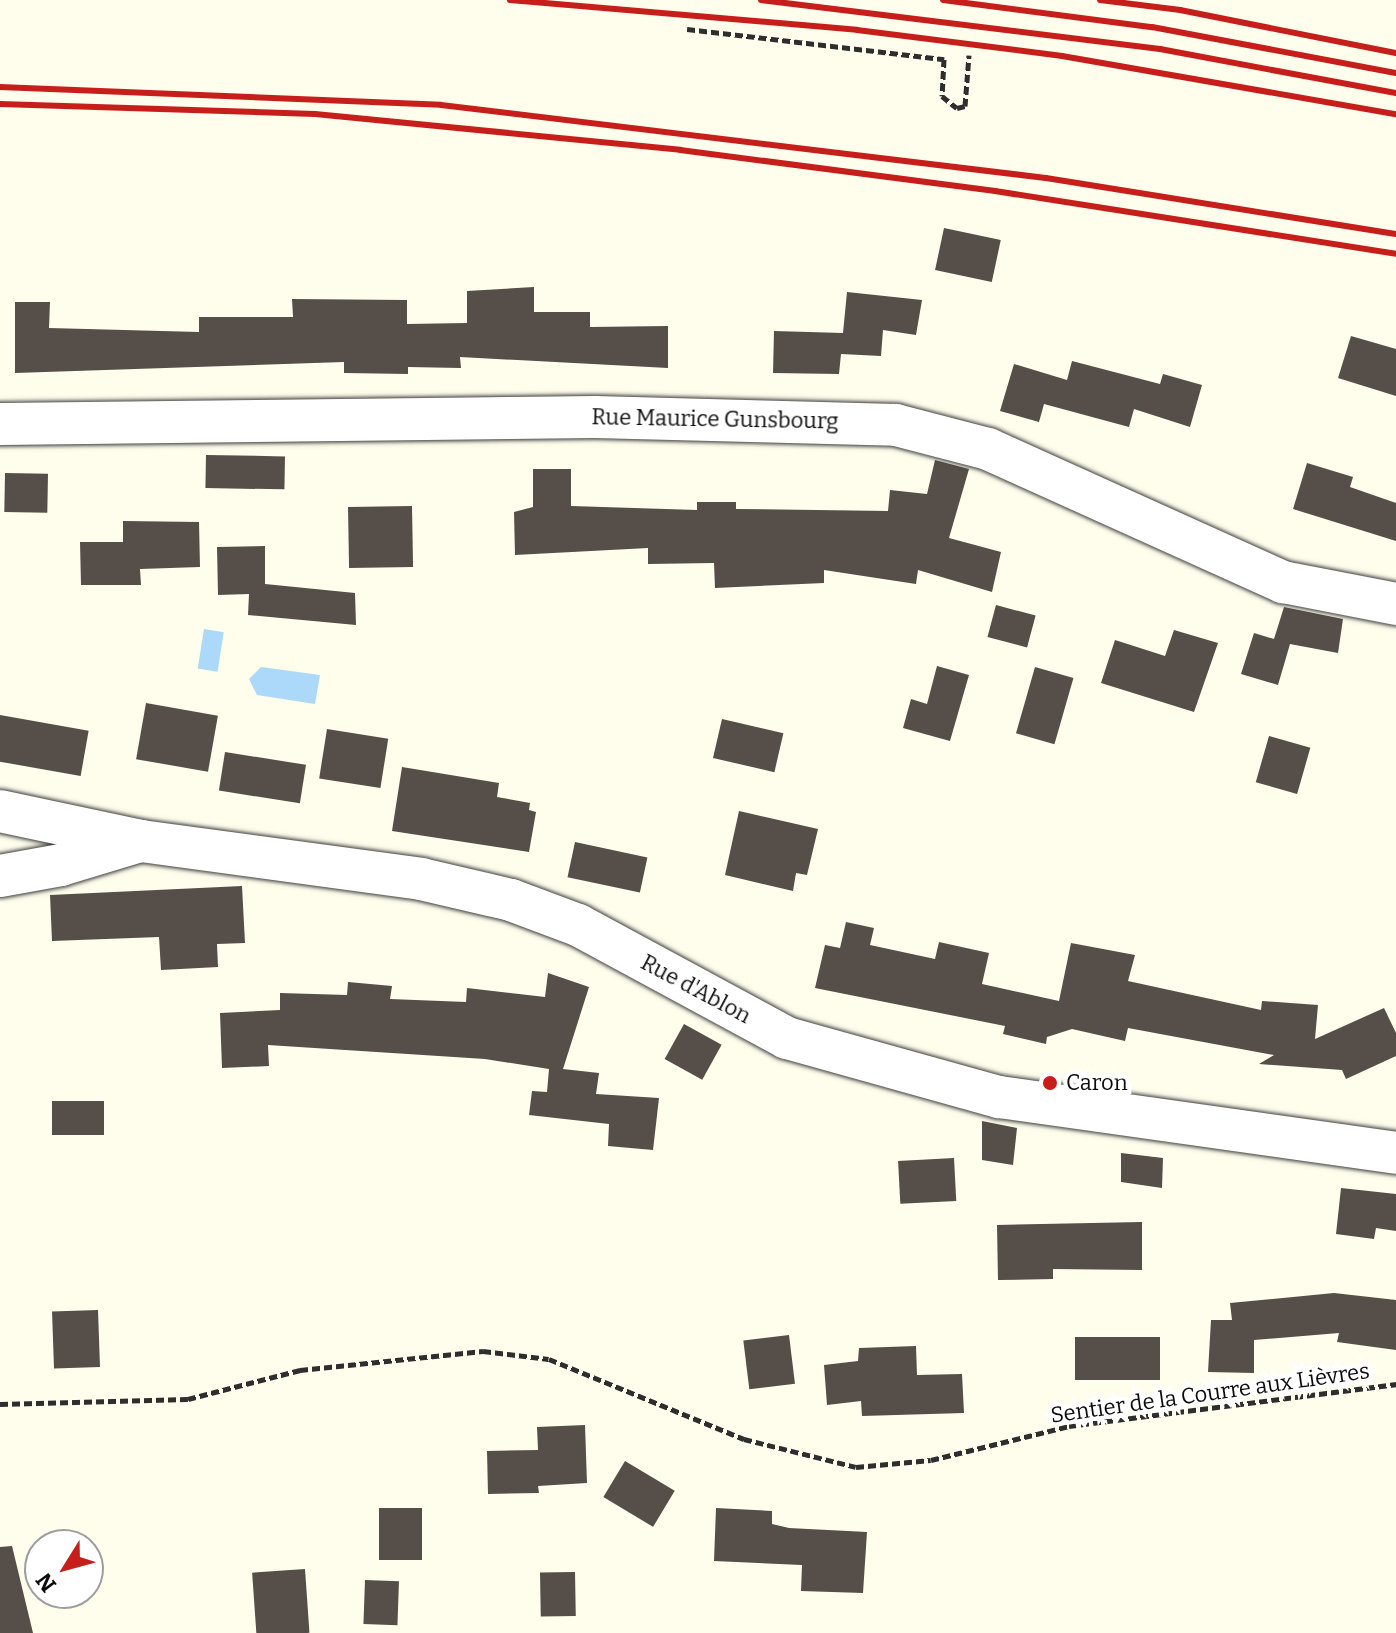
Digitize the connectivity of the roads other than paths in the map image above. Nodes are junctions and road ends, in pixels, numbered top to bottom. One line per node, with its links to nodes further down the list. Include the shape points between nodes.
1 (0, 424): 2 (street, Rue Maurice Gunsbourg, via 595,417 896,425 988,449 1283,582)
2 (1396, 604)
3 (0, 811): 4 (street, Rue d'Ablon)
4 (141, 841): 5 (street, via 61,865); 6 (street, Rue d'Ablon, via 421,879 511,900 578,925 787,1038 999,1097)
5 (0, 876)
6 (1396, 1153)

